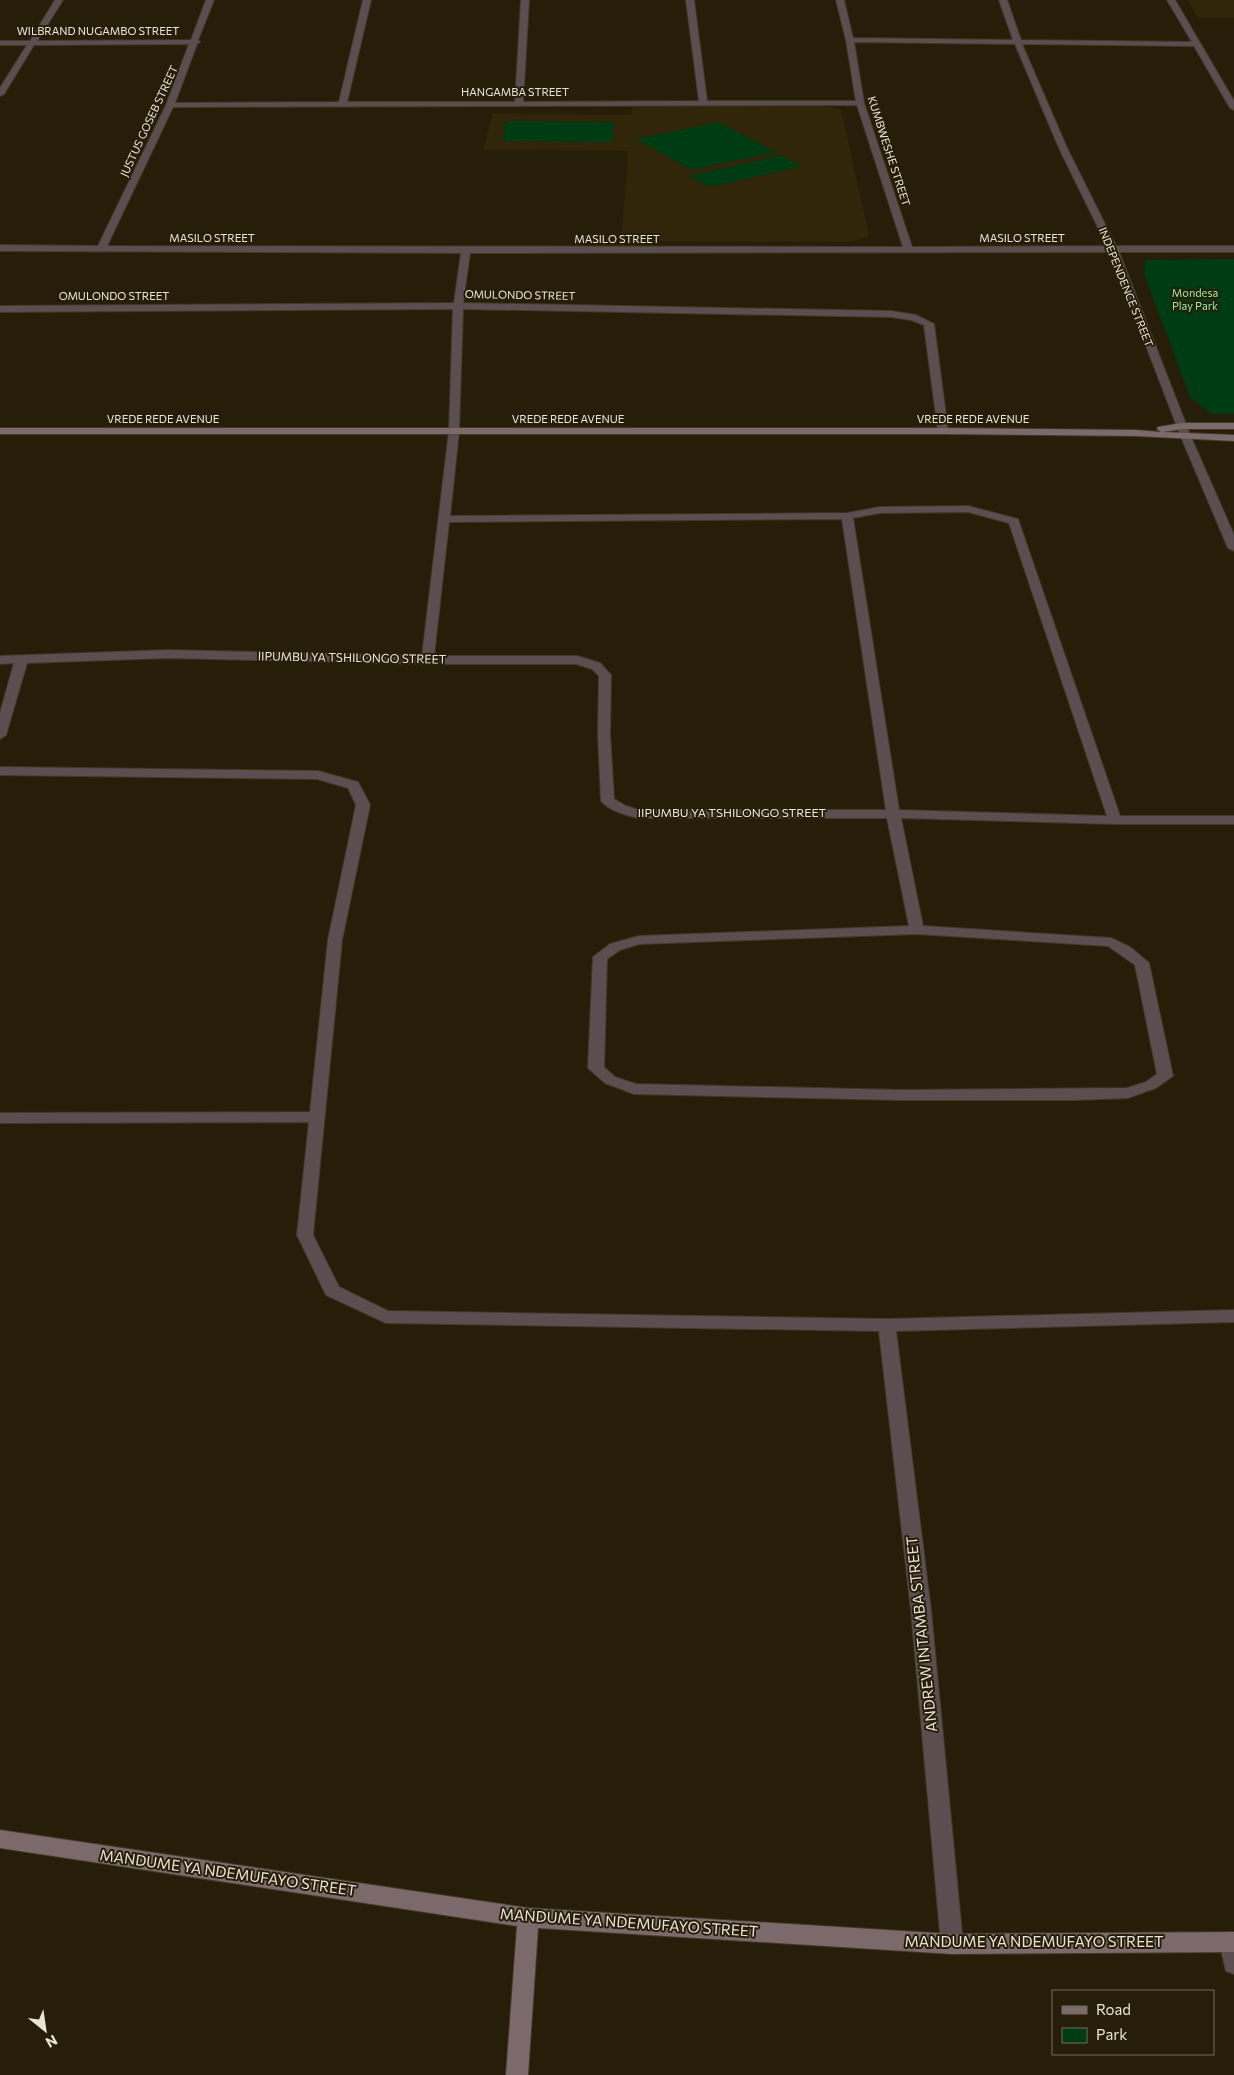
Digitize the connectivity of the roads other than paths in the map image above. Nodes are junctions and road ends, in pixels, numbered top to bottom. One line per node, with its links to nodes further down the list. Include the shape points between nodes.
1 (59, 0): 12 (street)
2 (210, 0): 10 (street, JUSTUS GOSEB STREET)
3 (368, 0): 17 (street)
4 (525, 0): 19 (street)
5 (690, 0): 16 (street)
6 (840, 0): 9 (street, KUMBWESHE STREET)
7 (1003, 0): 13 (street, INDEPENDENCE STREET)
8 (1171, 0): 14 (street)
9 (850, 40): 13 (street); 18 (street, KUMBWESHE STREET)
10 (196, 42): 12 (street, WILBRAND NUGAMBO STREET); 20 (street, JUSTUS GOSEB STREET)
11 (0, 43): 12 (street, WILBRAND NUGAMBO STREET)
12 (31, 43): 15 (street)
13 (1018, 43): 14 (street); 24 (street, INDEPENDENCE STREET, via 1063,148)
14 (1198, 44): 21 (street)
15 (0, 94)
16 (703, 102): 18 (street, HANGAMBA STREET); 19 (street, HANGAMBA STREET)
17 (343, 103): 19 (street, HANGAMBA STREET); 20 (street, HANGAMBA STREET)
18 (860, 103): 27 (street, KUMBWESHE STREET)
19 (519, 104)
20 (170, 105): 23 (street, JUSTUS GOSEB STREET)
21 (1234, 108)
22 (0, 248): 23 (street, MASILO STREET)
23 (101, 248): 26 (street, MASILO STREET)
24 (1113, 249): 25 (street, MASILO STREET); 27 (street, MASILO STREET); 30 (street, INDEPENDENCE STREET)
25 (1234, 249)
26 (466, 250): 27 (street, MASILO STREET); 28 (street)
27 (909, 250)
28 (458, 306): 29 (street, OMULONDO STREET); 33 (street); 34 (street, OMULONDO STREET, via 913,317 929,324)
29 (0, 309)
30 (1182, 426): 31 (street, VREDE REDE AVENUE); 35 (street, VREDE REDE AVENUE); 36 (street, INDEPENDENCE STREET)
31 (1234, 426)
32 (0, 431): 33 (street, VREDE REDE AVENUE)
33 (454, 431): 34 (street, VREDE REDE AVENUE); 39 (street)
34 (943, 431): 35 (street, VREDE REDE AVENUE)
35 (1136, 433): 36 (street, VREDE REDE AVENUE)
36 (1186, 438): 37 (street, VREDE REDE AVENUE); 40 (street, INDEPENDENCE STREET)
37 (1234, 438)
38 (847, 516): 39 (street); 46 (street); 47 (street, via 880,510 968,509 1014,521)
39 (444, 519): 43 (street)
40 (1234, 548)
41 (0, 660): 42 (street, IIPUMBU YA TSHILONGO STREET)
42 (21, 660): 43 (street, IIPUMBU YA TSHILONGO STREET, via 168,654); 44 (street)
43 (428, 660): 46 (street, IIPUMBU YA TSHILONGO STREET, via 576,660 596,666 605,675 608,801 620,809 638,814)
44 (0, 734)
45 (0, 770): 50 (street, via 318,775 352,785 363,805 335,940)
46 (893, 814): 47 (street, IIPUMBU YA TSHILONGO STREET); 49 (street)
47 (1114, 820): 48 (street, IIPUMBU YA TSHILONGO STREET)
48 (1234, 820)
49 (917, 930): 49 (street, via 1110,942 1125,950 1142,963 1165,1076 1128,1093 900,1094 634,1089 610,1080 596,1068 600,956 615,947 639,940)
50 (316, 1117): 51 (street); 53 (street, via 305,1235 332,1291 386,1317)
51 (0, 1118)
52 (1234, 1316): 53 (street)
53 (886, 1325): 57 (street, ANDREW INTAMBA STREET, via 921,1610)
54 (0, 1839): 55 (street, MANDUME YA NDEMUFAYO STREET)
55 (528, 1918): 57 (street, MANDUME YA NDEMUFAYO STREET); 59 (street)
56 (1232, 1942): 57 (street, MANDUME YA NDEMUFAYO STREET); 58 (street)
57 (952, 1944)
58 (1234, 1964)
59 (517, 2075)

